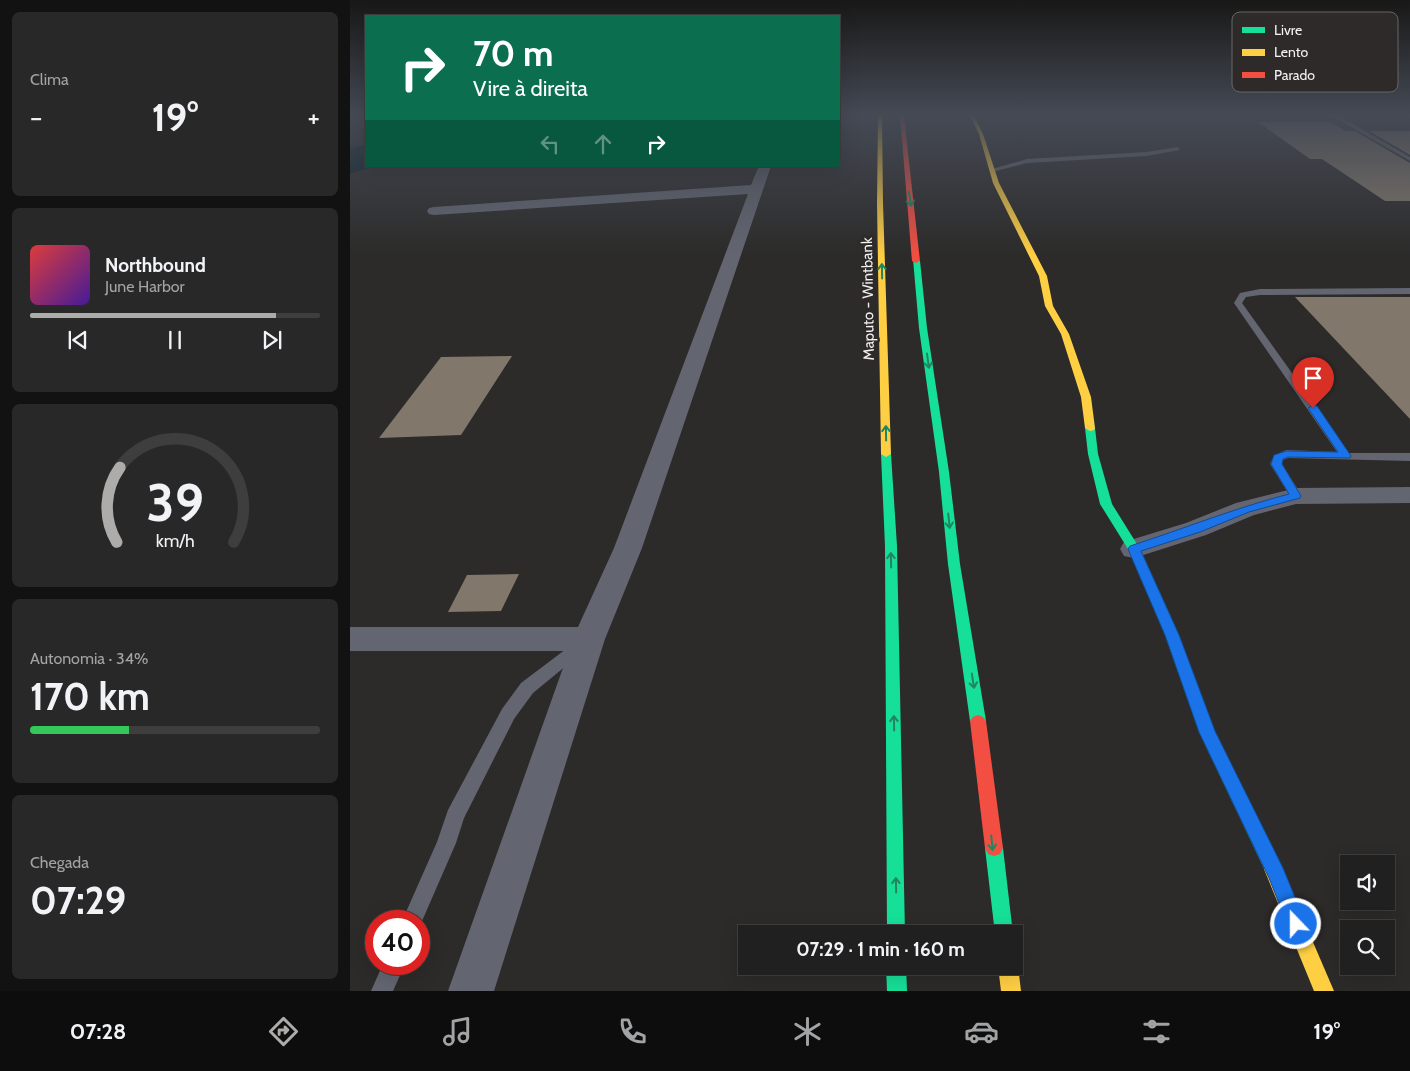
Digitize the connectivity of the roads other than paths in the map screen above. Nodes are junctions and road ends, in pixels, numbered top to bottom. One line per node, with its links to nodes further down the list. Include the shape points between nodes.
1 (880, 162): 17 (main road, Maputo - Wintbank, one-way to 1, via 891,546)
2 (906, 162): 18 (main road, one-way to 18, via 923,328 954,564 975,694)
3 (990, 162): 5 (main road)
4 (1026, 162): 5 (lane)
5 (992, 170): 13 (main road, via 1043,276 1049,306 1065,334 1086,397 1093,454 1106,504)
6 (761, 177): 7 (street); 15 (street, via 628,548)
7 (434, 211)
8 (1410, 291): 9 (lane, via 1260,292 1243,295 1238,303)
9 (1346, 456): 10 (lane); 12 (lane, via 1286,454 1278,458 1276,464)
10 (1410, 456)
11 (1410, 495): 12 (street)
12 (1296, 496): 13 (street, via 1245,509)
13 (1134, 549): 26 (main road, via 1172,635 1207,732 1276,874)
14 (350, 639): 15 (street)
15 (589, 639): 16 (lane, via 528,688 512,707 455,816); 23 (street)
16 (417, 910)
17 (896, 925)
18 (1003, 925)
19 (389, 975): 22 (lane)
20 (896, 975): 24 (main road)
21 (1009, 975): 25 (main road)
22 (382, 991)
23 (471, 991)
24 (897, 991)
25 (1011, 991)
26 (1324, 991)

